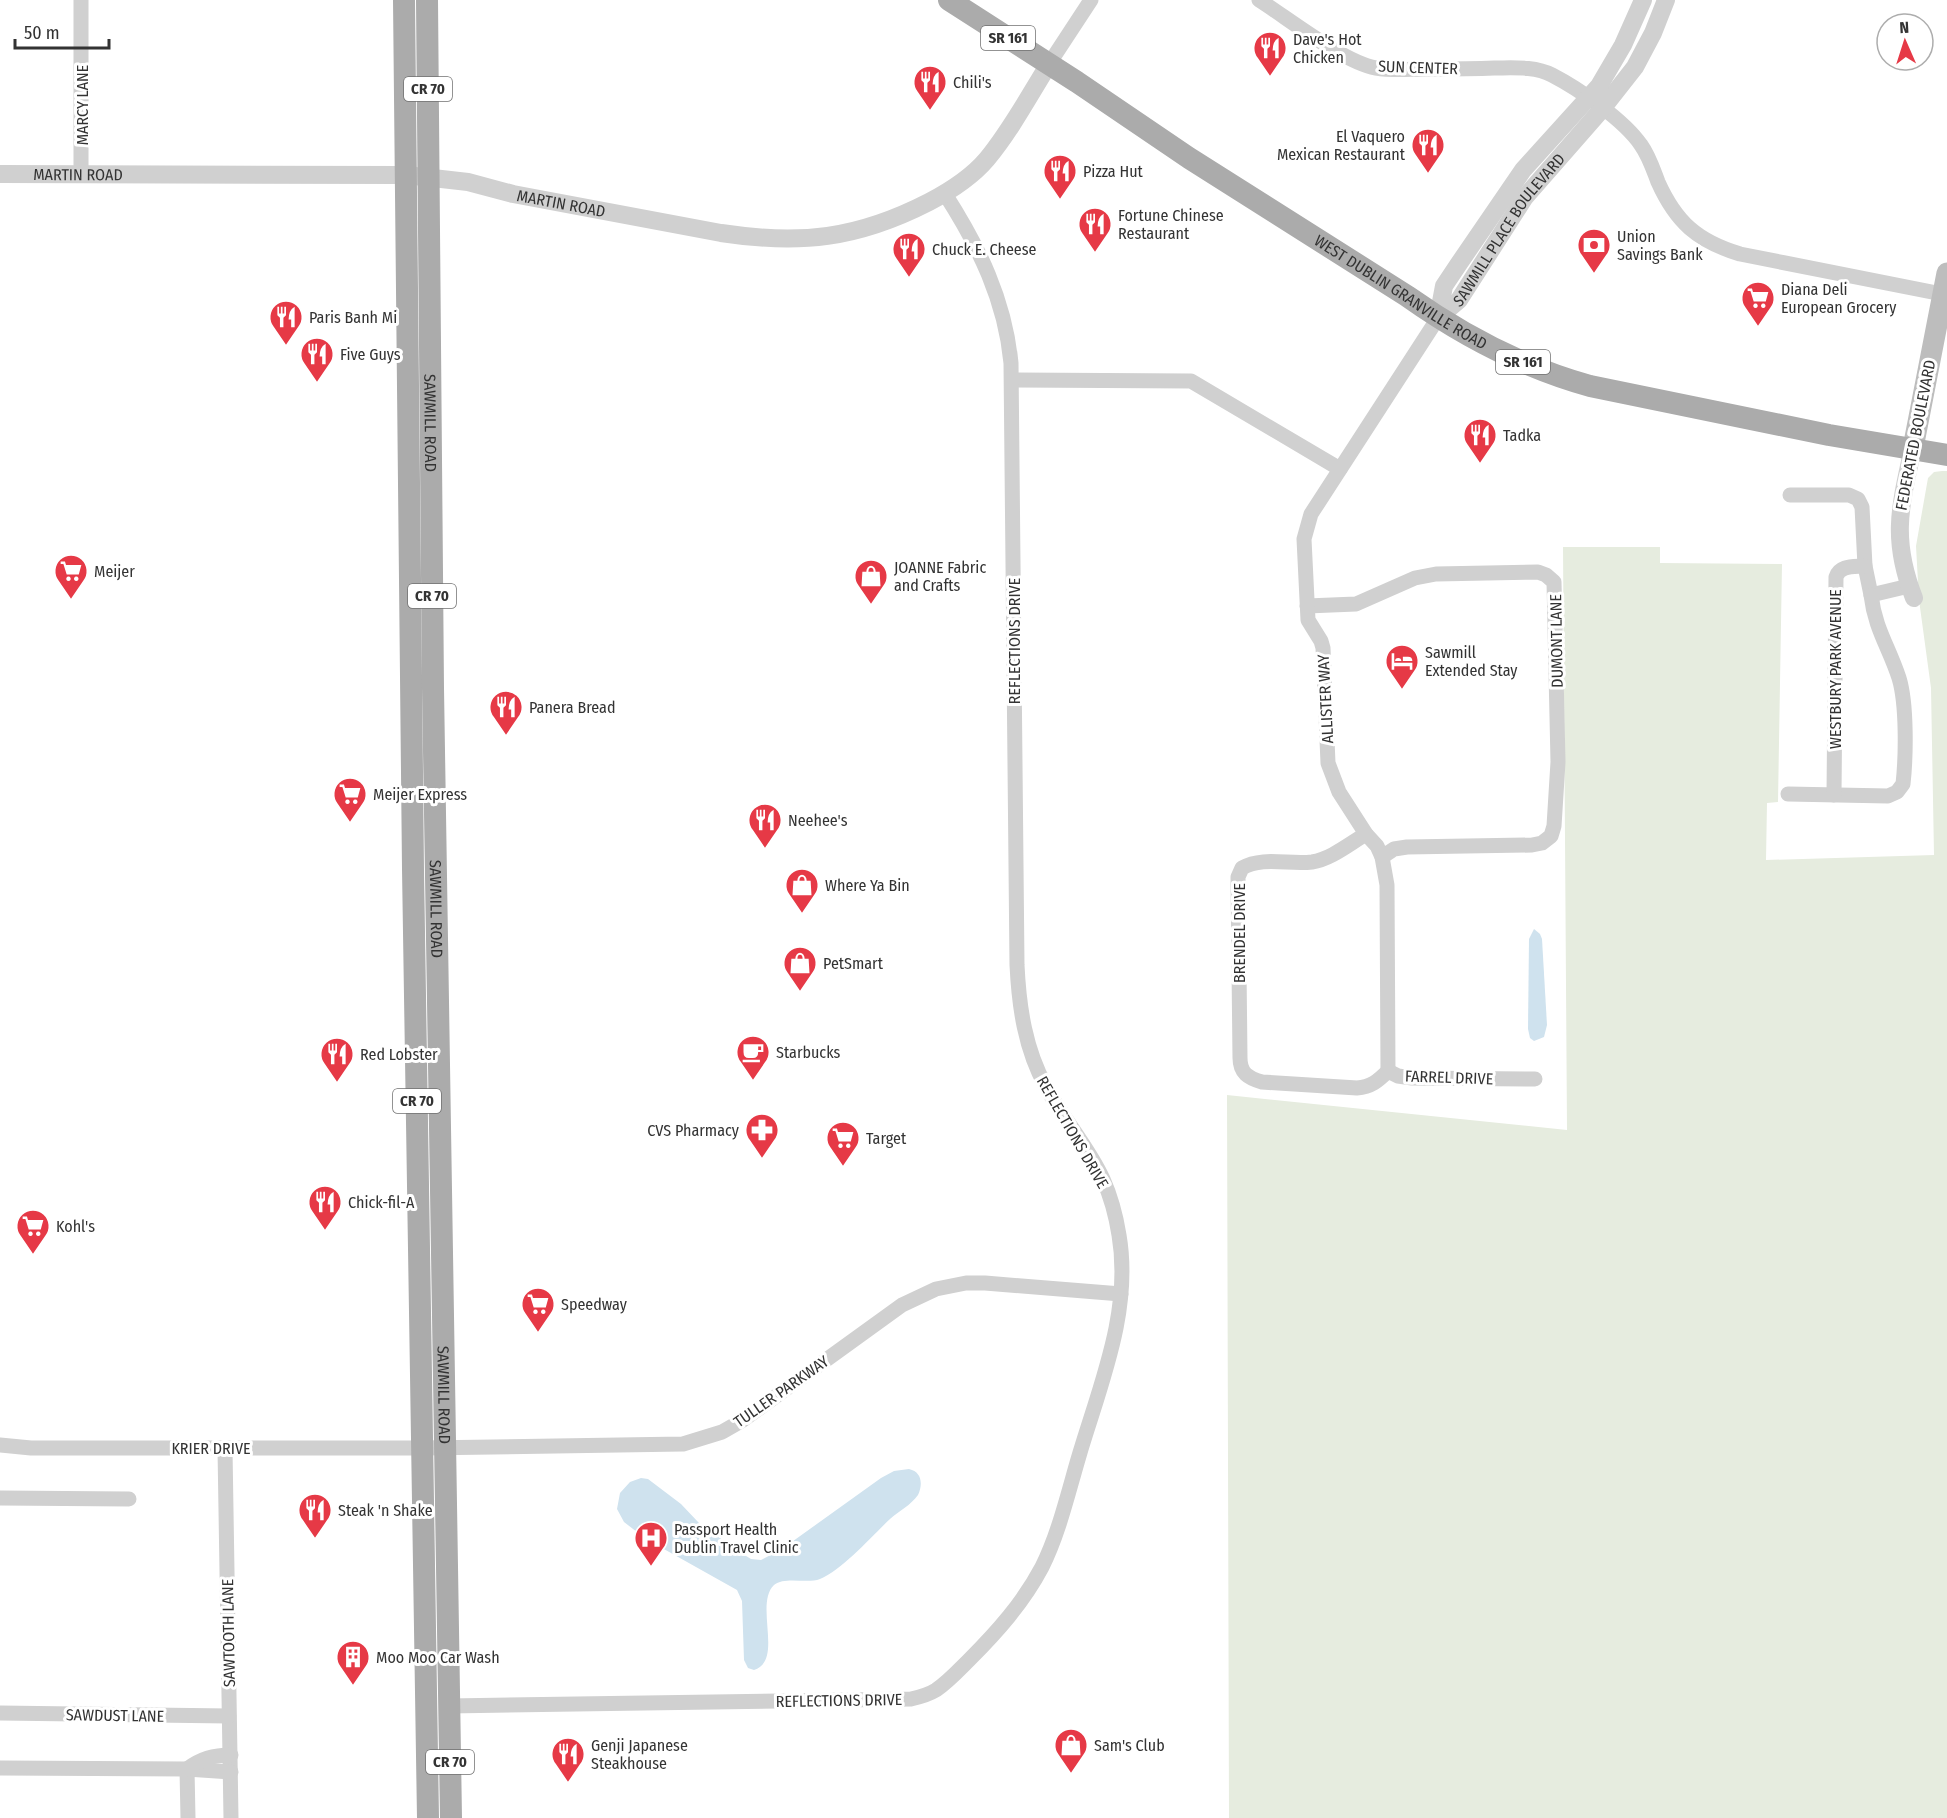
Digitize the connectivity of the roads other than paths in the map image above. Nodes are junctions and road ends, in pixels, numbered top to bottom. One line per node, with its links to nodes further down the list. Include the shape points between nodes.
1 (81, 0): 12 (street, MARCY LANE)
2 (404, 0): 13 (main road, SAWMILL ROAD / CR 70)
3 (427, 0): 14 (main road, SAWMILL ROAD / CR 70)
4 (950, 0): 9 (main road, WEST DUBLIN GRANVILLE ROAD / SR 161)
5 (1091, 0): 9 (street)
6 (1259, 0): 10 (street, SUN CENTER, via 1346,56 1376,68 1533,69 1550,74)
7 (1643, 0): 10 (street, SAWMILL PLACE BOULEVARD)
8 (1666, 0): 10 (street, SAWMILL PLACE BOULEVARD, via 1642,55)
9 (1049, 64): 15 (street, MARTIN ROAD, via 987,160); 18 (main road, WEST DUBLIN GRANVILLE ROAD / SR 161)
10 (1595, 104): 17 (street, SUN CENTER, via 1642,146 1682,223 1718,248); 18 (street, SAWMILL PLACE BOULEVARD, via 1523,170 1495,208 1444,286)
11 (0, 174): 12 (street, MARTIN ROAD)
12 (81, 174): 13 (street, MARTIN ROAD)
13 (406, 175): 14 (street, MARTIN ROAD); 37 (main road, SAWMILL ROAD / CR 70)
14 (428, 177): 15 (street, MARTIN ROAD, via 721,233 782,240 835,236 863,229); 38 (main road, SAWMILL ROAD / CR 70)
15 (945, 194): 19 (street, REFLECTIONS DRIVE, via 974,242 996,290 1007,332)
16 (1947, 273): 17 (main road, FEDERATED BOULEVARD)
17 (1942, 294): 20 (main road, FEDERATED BOULEVARD)
18 (1438, 318): 20 (main road, WEST DUBLIN GRANVILLE ROAD / SR 161, via 1518,360 1567,380 1829,435); 22 (street, ALLISTER WAY)
19 (1012, 380): 22 (street, via 1191,381); 35 (street, REFLECTIONS DRIVE, via 1018,987 1029,1050 1037,1070 1090,1155 1110,1197 1119,1236)
20 (1913, 448): 21 (main road, WEST DUBLIN GRANVILLE ROAD / SR 161); 25 (street, FEDERATED BOULEVARD, via 1899,516 1901,556)
21 (1947, 455)
22 (1340, 469): 27 (street, ALLISTER WAY, via 1305,530)
23 (1790, 495): 24 (street, WESTBURY PARK AVENUE, via 1849,495 1858,499 1862,507)
24 (1864, 566): 26 (street, WESTBURY PARK AVENUE); 29 (street, WESTBURY PARK AVENUE, via 1843,568 1836,578)
25 (1911, 592): 26 (street)
26 (1871, 595): 29 (street, WESTBURY PARK AVENUE, via 1874,619 1902,691 1903,784 1888,796)
27 (1307, 606): 30 (street, ALLISTER WAY, via 1308,621 1321,641 1325,658 1325,720 1331,773); 31 (street, DUMONT LANE, via 1356,604 1415,578 1436,574 1538,572 1554,582 1558,744 1551,836 1532,846 1407,847)
28 (1788, 794): 29 (street)
29 (1834, 795)
30 (1366, 834): 31 (street, ALLISTER WAY); 34 (street, BRENDEL DRIVE, via 1323,859 1259,862 1242,868 1238,877 1240,1066 1244,1074)
31 (1382, 856): 32 (street, ALLISTER WAY, via 1387,885)
32 (1388, 1071): 33 (street, FARREL DRIVE, via 1412,1078); 34 (street, FARREL DRIVE, via 1368,1087 1357,1088)
33 (1535, 1079)
34 (1262, 1082)
35 (1121, 1294): 38 (street, TULLER PARKWAY, via 985,1283 936,1289 902,1305 743,1420 699,1440); 42 (street, REFLECTIONS DRIVE, via 1103,1378 1043,1565 1030,1589 994,1635 938,1689 910,1699)
36 (0, 1445): 39 (street, KRIER DRIVE)
37 (423, 1448): 38 (street, TULLER PARKWAY); 39 (street, KRIER DRIVE); 51 (main road, SAWMILL ROAD / CR 70)
38 (446, 1448): 42 (main road, SAWMILL ROAD / CR 70)
39 (225, 1449): 44 (street, SAWTOOTH LANE)
40 (0, 1498): 41 (street)
41 (129, 1500)
42 (449, 1706): 52 (main road, SAWMILL ROAD / CR 70)
43 (0, 1713): 44 (street, SAWDUST LANE)
44 (230, 1716): 45 (street, SAWTOOTH LANE)
45 (231, 1755): 47 (street, via 200,1760); 48 (street, SAWTOOTH LANE)
46 (0, 1768): 47 (street)
47 (187, 1769): 48 (street); 49 (street)
48 (231, 1772): 50 (street, SAWTOOTH LANE)
49 (188, 1818)
50 (231, 1818)
51 (428, 1818)
52 (451, 1818)

